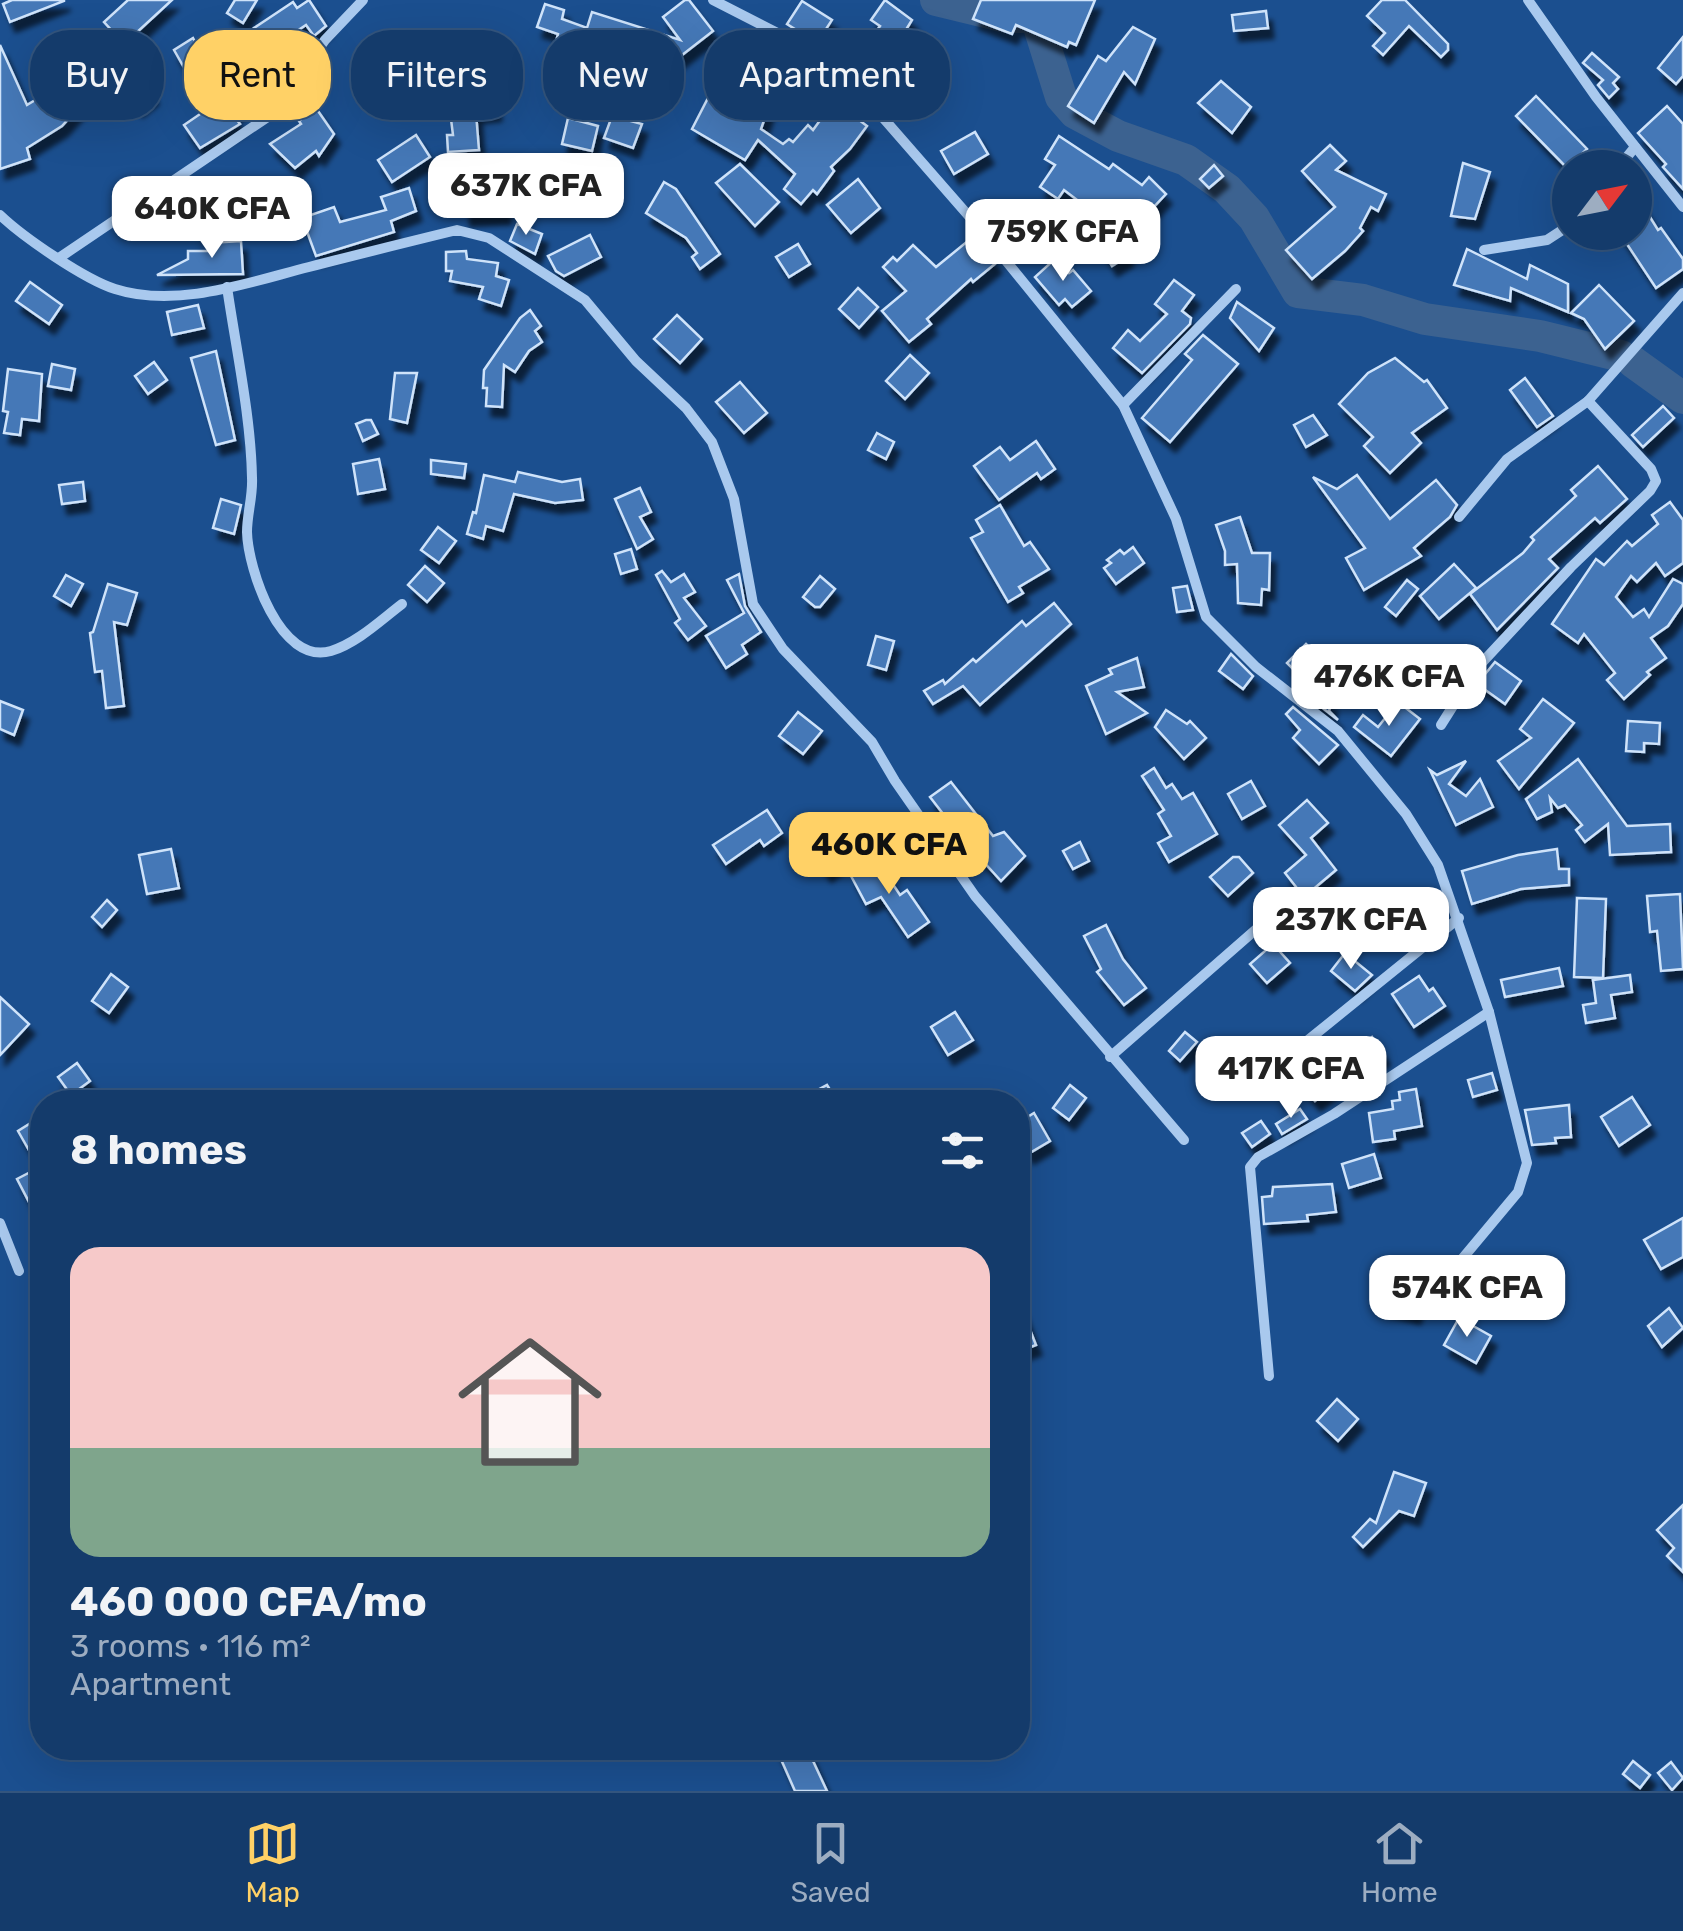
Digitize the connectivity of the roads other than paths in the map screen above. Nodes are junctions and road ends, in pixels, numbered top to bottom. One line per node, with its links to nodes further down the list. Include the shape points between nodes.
1 (362, 0): 10 (street, via 272,114)
2 (714, 0): 15 (street, via 791,40 857,88)
3 (1528, 0): 4 (street)
4 (1634, 147): 5 (street); 6 (street)
5 (1632, 150)
6 (1683, 206)
7 (0, 215): 10 (street)
8 (1552, 237): 9 (street)
9 (1484, 250)
10 (59, 258): 11 (street, via 114,289 154,295)
11 (227, 288): 17 (street, via 252,479 247,533 266,605 289,637 311,651 330,652); 23 (street, via 457,230 489,238 585,300 712,442 734,499 753,604 782,649 872,742 976,896)
12 (1236, 290): 15 (street)
13 (1683, 293): 14 (street)
14 (1588, 401): 16 (street, via 1507,459); 18 (street, via 1656,481 1476,668)
15 (1123, 405): 20 (street, via 1176,519 1206,617 1256,667 1338,731 1414,827)
16 (1459, 517)
17 (402, 604)
18 (1441, 725)
19 (1292, 898): 23 (street)
20 (1458, 918): 21 (street); 22 (street)
21 (1489, 1012): 26 (street, via 1527,1164 1518,1192); 28 (street, via 1250,1167)
22 (1302, 1045)
23 (1110, 1057): 24 (street)
24 (1184, 1140)
25 (0, 1223): 27 (street)
26 (1458, 1266)
27 (19, 1271)
28 (1270, 1376)

